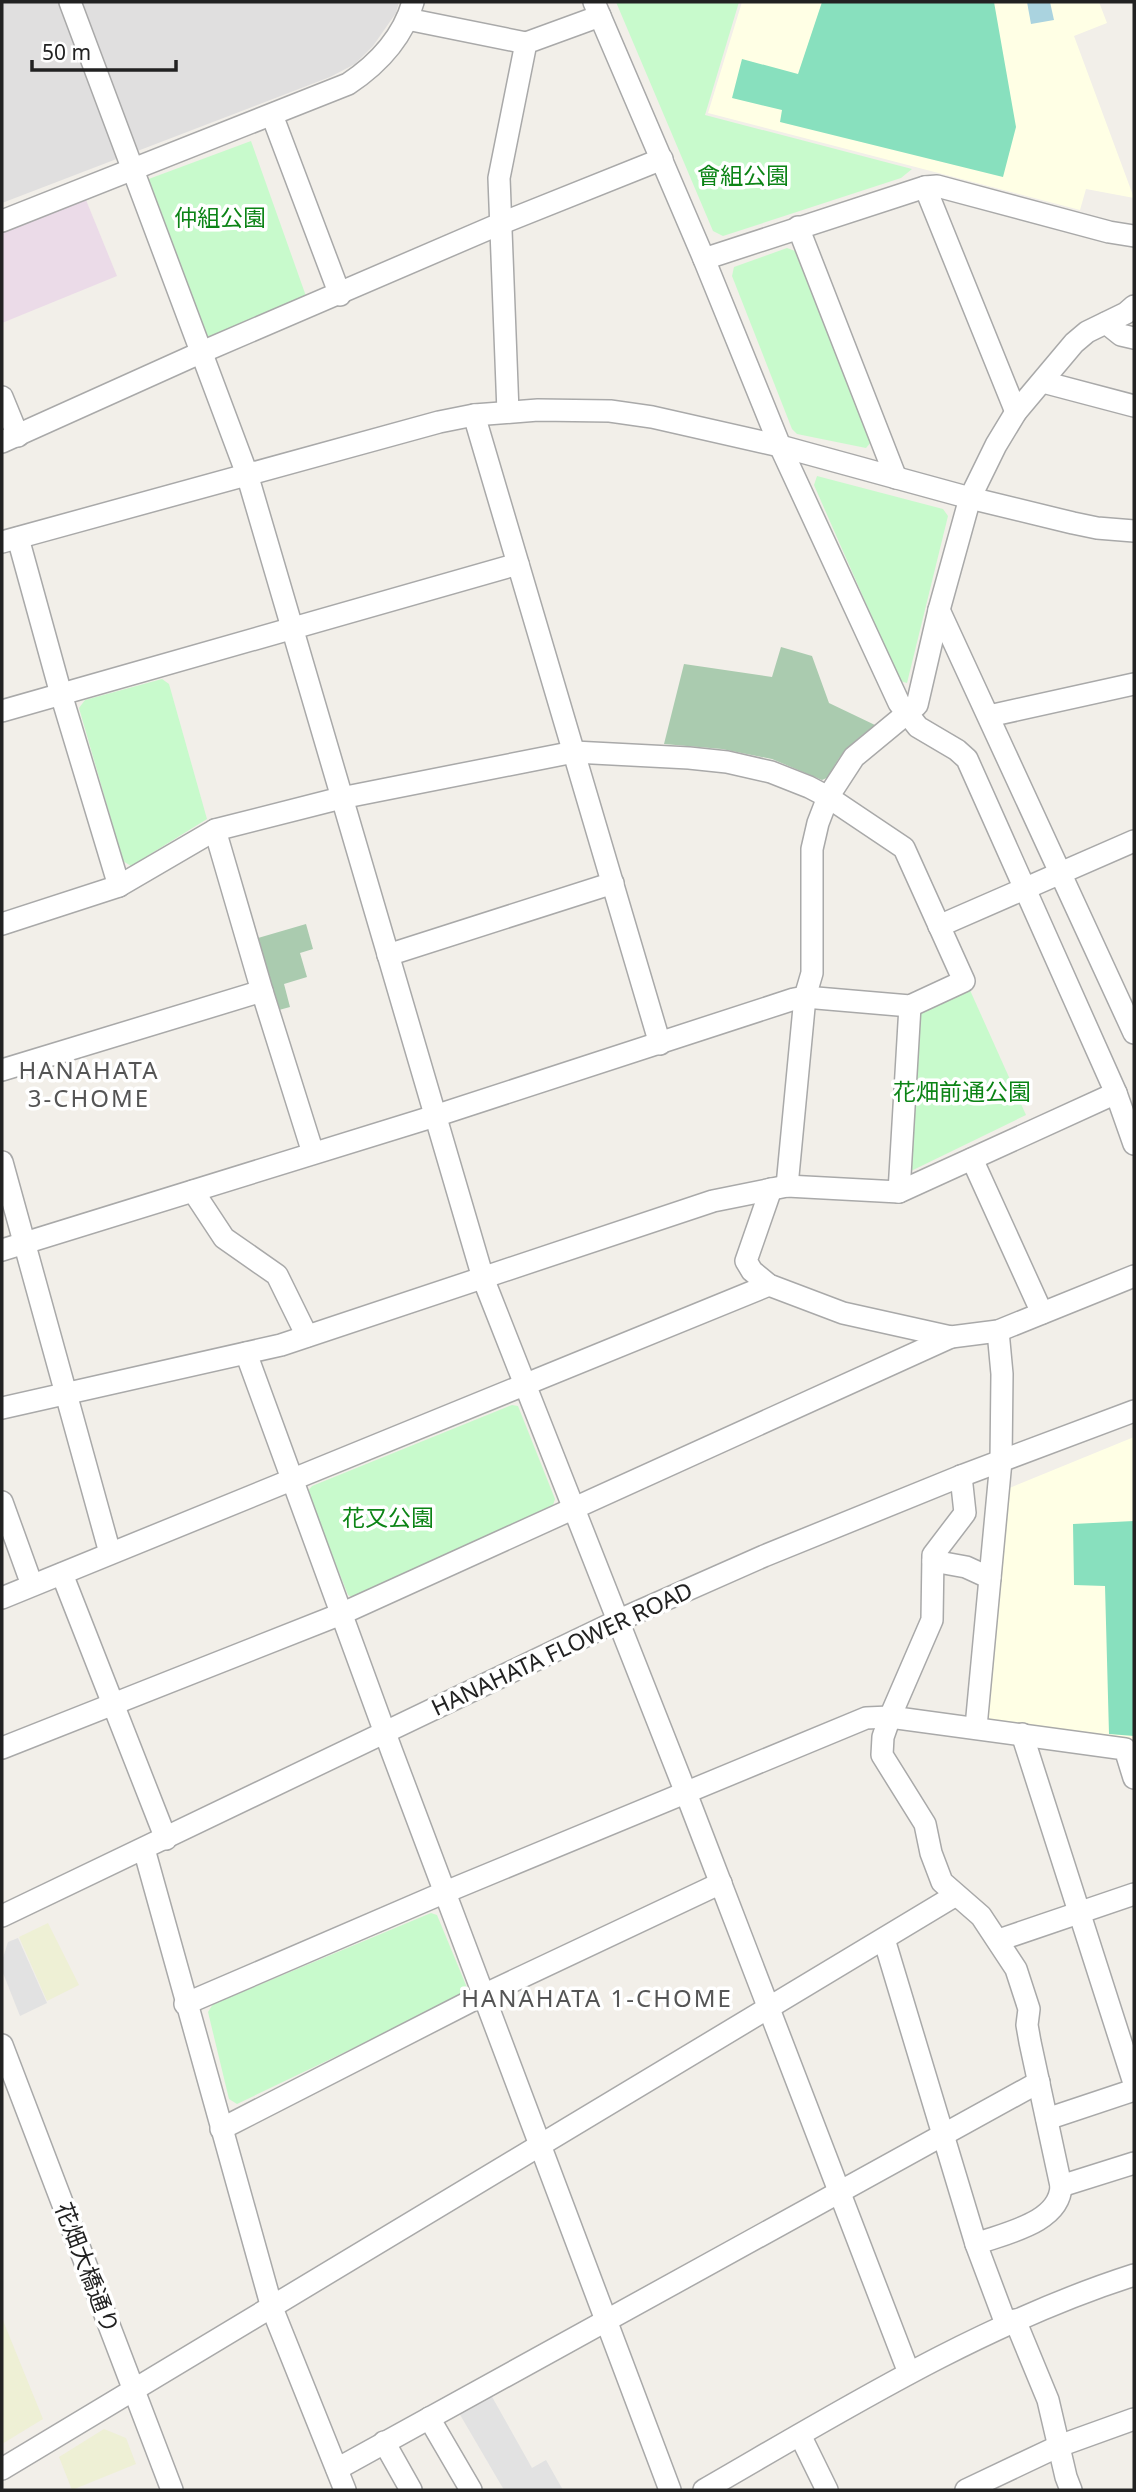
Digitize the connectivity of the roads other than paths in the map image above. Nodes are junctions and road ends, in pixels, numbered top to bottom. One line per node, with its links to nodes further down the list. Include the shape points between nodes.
1 (70, 2): 7 (street)
2 (597, 9): 4 (street); 6 (street)
3 (410, 10): 4 (street); 5 (street, via 388,50 362,75)
4 (526, 43): 10 (street, via 499,178)
5 (272, 115): 7 (street); 14 (street)
6 (662, 159): 10 (street); 13 (street)
7 (134, 170): 9 (street); 18 (street)
8 (925, 187): 11 (street); 12 (street); 23 (street)
9 (2, 221)
10 (502, 223): 14 (street); 22 (street)
11 (798, 227): 13 (street); 28 (street)
12 (1134, 236)
13 (704, 259): 26 (street)
14 (340, 295): 18 (street)
15 (1134, 306): 16 (street)
16 (1106, 323): 17 (street); 19 (street, via 1087,331)
17 (1134, 338)
18 (202, 352): 25 (street); 27 (street)
19 (1042, 382): 21 (street); 23 (street)
20 (2, 397): 25 (street)
21 (1134, 406)
22 (508, 412): 24 (street); 26 (street, via 610,411)
23 (1016, 412): 29 (street)
24 (474, 415): 27 (street); 32 (street)
25 (10, 439)
26 (780, 446): 28 (street); 38 (street)
27 (247, 474): 31 (street); 34 (street)
28 (896, 478): 29 (street)
29 (970, 498): 30 (street, via 1097,528); 33 (street)
30 (1134, 531)
31 (10, 540): 36 (street)
32 (518, 564): 34 (street); 40 (street)
33 (939, 610): 38 (street, via 917,705); 39 (street)
34 (293, 628): 36 (street); 42 (street)
35 (1134, 684): 39 (street)
36 (61, 694): 37 (street); 47 (street)
37 (2, 711)
38 (908, 714): 41 (street, via 853,757); 48 (street, via 918,727 967,759)
39 (989, 716): 45 (street)
40 (574, 752): 41 (street, via 727,762 771,772); 42 (street); 46 (street)
41 (828, 797): 50 (street, via 904,848); 53 (street, via 812,849 811,973)
42 (341, 798): 43 (street); 51 (street)
43 (215, 830): 47 (street); 52 (street)
44 (1134, 841): 45 (street)
45 (1061, 874): 48 (street); 55 (street)
46 (613, 883): 51 (street); 56 (street)
47 (119, 886): 49 (street)
48 (1025, 890): 50 (street); 58 (street)
49 (2, 924)
50 (939, 926): 54 (street, via 964,981)
51 (388, 955): 59 (street)
52 (262, 991): 57 (street); 61 (street)
53 (805, 997): 54 (street); 56 (street); 64 (street)
54 (910, 1006): 66 (street)
55 (1134, 1033)
56 (660, 1044): 59 (street)
57 (2, 1070)
58 (1116, 1093): 60 (street); 62 (street)
59 (435, 1116): 61 (street); 70 (street)
60 (1134, 1144)
61 (313, 1153): 65 (street)
62 (972, 1159): 66 (street); 72 (street)
63 (2, 1161): 67 (street)
64 (779, 1188): 66 (street); 70 (street, via 713,1201); 71 (street, via 746,1261)
65 (193, 1191): 67 (street); 74 (street, via 224,1238 277,1275)
66 (899, 1192)
67 (24, 1243): 68 (street); 78 (street)
68 (2, 1250)
69 (1134, 1276): 72 (street)
70 (483, 1278): 74 (street); 77 (street)
71 (769, 1285): 75 (street, via 843,1313); 77 (street)
72 (1042, 1312): 73 (street)
73 (998, 1331): 75 (street); 81 (street)
74 (307, 1336): 76 (street)
75 (951, 1337): 85 (street)
76 (246, 1353): 78 (street); 83 (street)
77 (524, 1385): 83 (street); 85 (street)
78 (65, 1394): 79 (street); 86 (street)
79 (2, 1408)
80 (1134, 1411): 81 (street, HANAHATA FLOWER ROAD)
81 (1001, 1461): 82 (street, HANAHATA FLOWER ROAD); 89 (street)
82 (961, 1476): 87 (street, via 965,1513); 93 (street, HANAHATA FLOWER ROAD)
83 (292, 1481): 86 (street); 92 (street)
84 (2, 1502): 90 (street)
85 (573, 1509): 92 (street); 93 (street)
86 (110, 1553): 88 (street)
87 (933, 1561): 89 (street, via 967,1567); 95 (street, via 932,1620)
88 (62, 1574): 90 (street); 94 (street)
89 (990, 1578): 96 (street)
90 (32, 1586): 91 (street)
91 (2, 1598)
92 (341, 1614): 94 (street); 97 (street)
93 (617, 1621): 97 (street, HANAHATA FLOWER ROAD); 101 (street)
94 (114, 1703): 99 (street); 102 (street)
95 (890, 1717): 96 (street); 101 (street, via 866,1718); 107 (street, via 882,1755 925,1824 931,1853)
96 (976, 1727): 98 (street)
97 (386, 1732): 102 (street, HANAHATA FLOWER ROAD); 105 (street)
98 (1022, 1734): 100 (street, via 1125,1749); 108 (street)
99 (2, 1748)
100 (1134, 1778)
101 (686, 1793): 104 (street); 105 (street)
102 (166, 1839): 103 (street, HANAHATA FLOWER ROAD)
103 (144, 1849): 109 (street, HANAHATA FLOWER ROAD); 113 (street)
104 (721, 1883): 112 (street); 114 (street)
105 (445, 1893): 112 (street); 113 (street)
106 (1134, 1894): 108 (street)
107 (951, 1898): 110 (street); 111 (street, via 981,1916)
108 (1079, 1913): 111 (street); 117 (street)
109 (2, 1916)
110 (884, 1939): 114 (street); 122 (street)
111 (999, 1940): 116 (street, via 1016,1969 1029,2009 1027,2025)
112 (484, 1995): 121 (street); 123 (street)
113 (185, 2004): 121 (street)
114 (768, 2010): 123 (street); 126 (street)
115 (2, 2045): 118 (street, 花畑大橋通り)
116 (1039, 2082): 120 (street); 122 (street)
117 (1134, 2083)
118 (9, 2087): 133 (street, 花畑大橋通り)
119 (1134, 2090): 120 (street)
120 (1048, 2119): 125 (street)
121 (220, 2129): 129 (street)
122 (943, 2136): 126 (street); 127 (street)
123 (540, 2147): 129 (street); 130 (street)
124 (1134, 2162): 125 (street)
125 (1061, 2186): 127 (street, via 1061,2196 1050,2213)
126 (839, 2191): 130 (street); 132 (street)
127 (975, 2244): 131 (street)
128 (1134, 2276): 131 (street)
129 (271, 2308): 133 (street); 140 (street)
130 (606, 2321): 134 (street); 145 (street)
131 (1010, 2322): 132 (street); 138 (street, via 1048,2400)
132 (909, 2373): 136 (street)
133 (134, 2391): 139 (street); 141 (street, 花畑大橋通り)
134 (429, 2418): 137 (street); 144 (street)
135 (1134, 2419): 138 (street)
136 (800, 2435): 146 (street); 147 (street)
137 (384, 2442): 140 (street); 143 (street)
138 (1059, 2446): 148 (street); 149 (street)
139 (2, 2469)
140 (337, 2469): 142 (street)
141 (172, 2490)
142 (345, 2490)
143 (411, 2490)
144 (471, 2490)
145 (670, 2490)
146 (704, 2490)
147 (827, 2490)
148 (966, 2490)
149 (1071, 2490)

